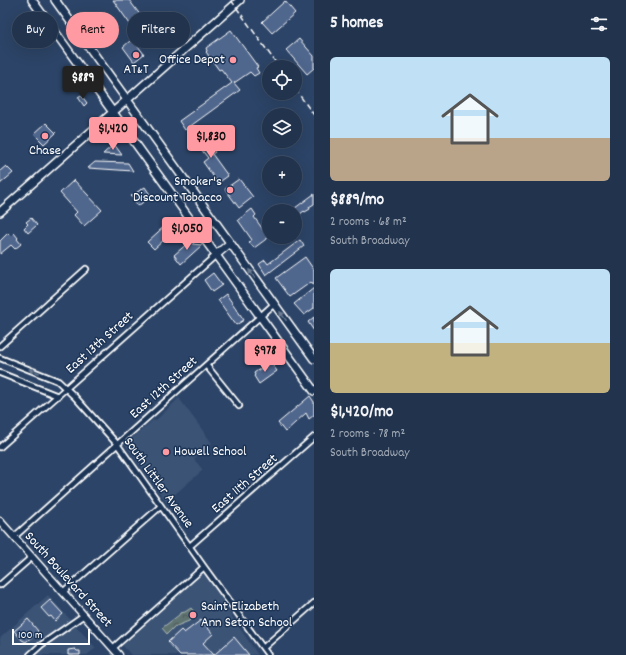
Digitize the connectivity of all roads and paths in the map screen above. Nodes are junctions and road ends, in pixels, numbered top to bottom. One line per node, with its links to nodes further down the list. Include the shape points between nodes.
1 (32, 0): 5 (main road)
2 (55, 0): 4 (main road)
3 (240, 0): 4 (main road)
4 (128, 100): 5 (main road); 7 (main road)
5 (114, 112): 6 (main road); 8 (main road)
6 (0, 212)
7 (230, 243): 8 (main road); 10 (main road, one-way to 7)
8 (216, 255): 11 (main road); 17 (street, East 13th Street)
9 (86, 269): 12 (street)
10 (274, 304): 11 (street, East 12th Street); 14 (main road, one-way to 10)
11 (260, 317): 15 (street, East 12th Street); 18 (main road)
12 (0, 346)
13 (0, 358): 17 (street, South Littler Avenue, one-way to 13, via 58,381)
14 (314, 359)
15 (206, 365): 20 (street); 22 (street, East 12th Street)
16 (0, 373): 19 (street)
17 (66, 388): 19 (street, East 13th Street); 22 (street, South Littler Avenue)
18 (314, 392)
19 (58, 396): 23 (street, East 13th Street)
20 (239, 406)
21 (314, 437): 27 (street, East 11th Street)
22 (117, 444): 24 (street, South Littler Avenue); 26 (street, East 12th Street)
23 (0, 447)
24 (161, 506): 27 (street, South Littler Avenue); 31 (street)
25 (0, 521): 26 (main road, South Boulevard Street)
26 (14, 537): 28 (main road, South Boulevard Street)
27 (190, 546): 29 (street, South Littler Avenue)
28 (32, 557): 30 (street); 31 (main road, South Boulevard Street)
29 (204, 567): 34 (street); 35 (street, South Littler Avenue)
30 (0, 585)
31 (63, 592): 33 (main road, South Boulevard Street)
32 (314, 603): 35 (street)
33 (84, 615): 34 (main road, South Boulevard Street); 36 (street)
34 (113, 648): 37 (main road, South Boulevard Street)
35 (263, 648): 38 (street, South Littler Avenue)
36 (30, 655)
37 (119, 655)
38 (268, 655)

